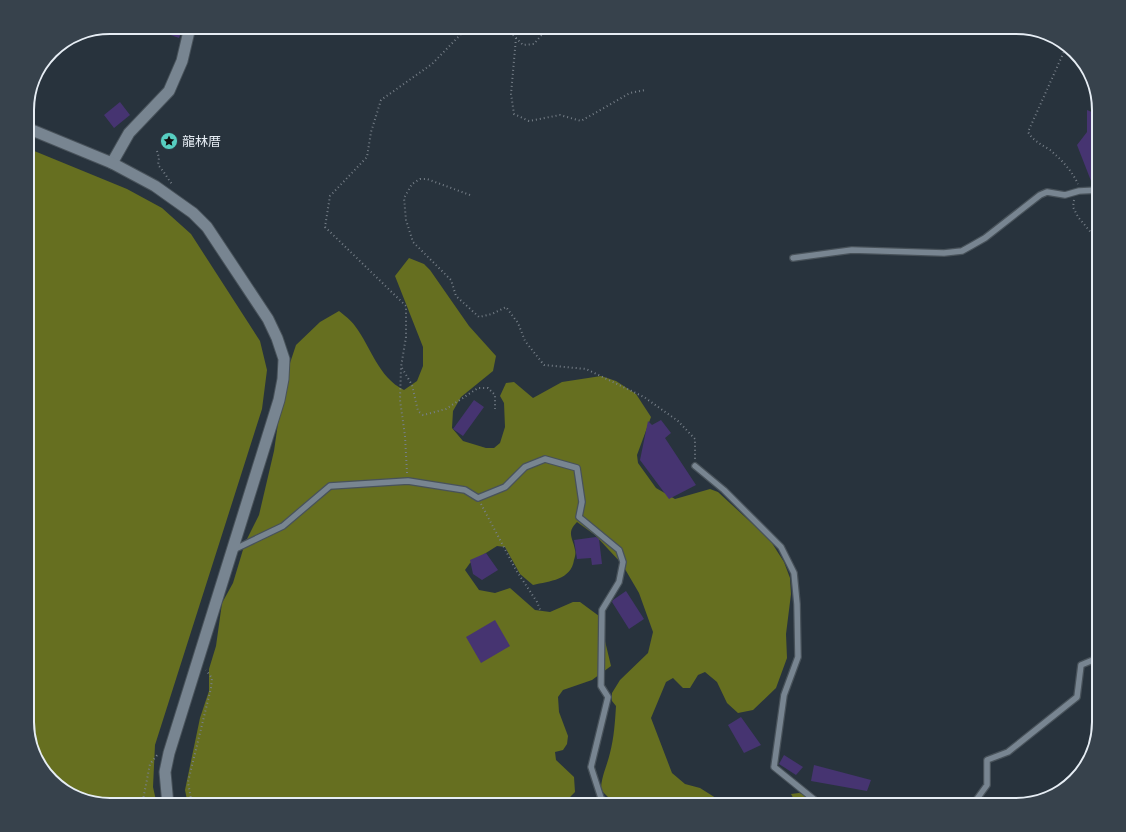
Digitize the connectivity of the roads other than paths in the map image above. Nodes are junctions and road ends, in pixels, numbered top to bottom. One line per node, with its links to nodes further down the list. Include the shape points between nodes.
1 (188, 34): 3 (street, via 182,62 170,91 129,133)
2 (34, 131): 3 (street)
3 (112, 163): 7 (street, via 155,186 193,213 207,227 268,319 284,359 279,400)
4 (1092, 190): 5 (lane, via 1065,195 1047,192 1040,195 984,238 962,250 944,253 852,250)
5 (793, 258)
6 (694, 466): 11 (lane, via 724,490 781,547 794,573 798,657 784,695 774,767)
7 (232, 550): 9 (street, via 164,772); 10 (lane, via 283,526 330,486 408,481 465,490 478,498 505,488 526,467 546,459 577,468 582,502 579,517 619,550 624,562 619,582 602,610 601,686 608,697 592,767)
8 (1092, 660): 12 (lane, via 1081,666 1077,697 1008,752 987,760 987,785)
9 (167, 798)
10 (601, 798)
11 (812, 798)
12 (978, 798)

